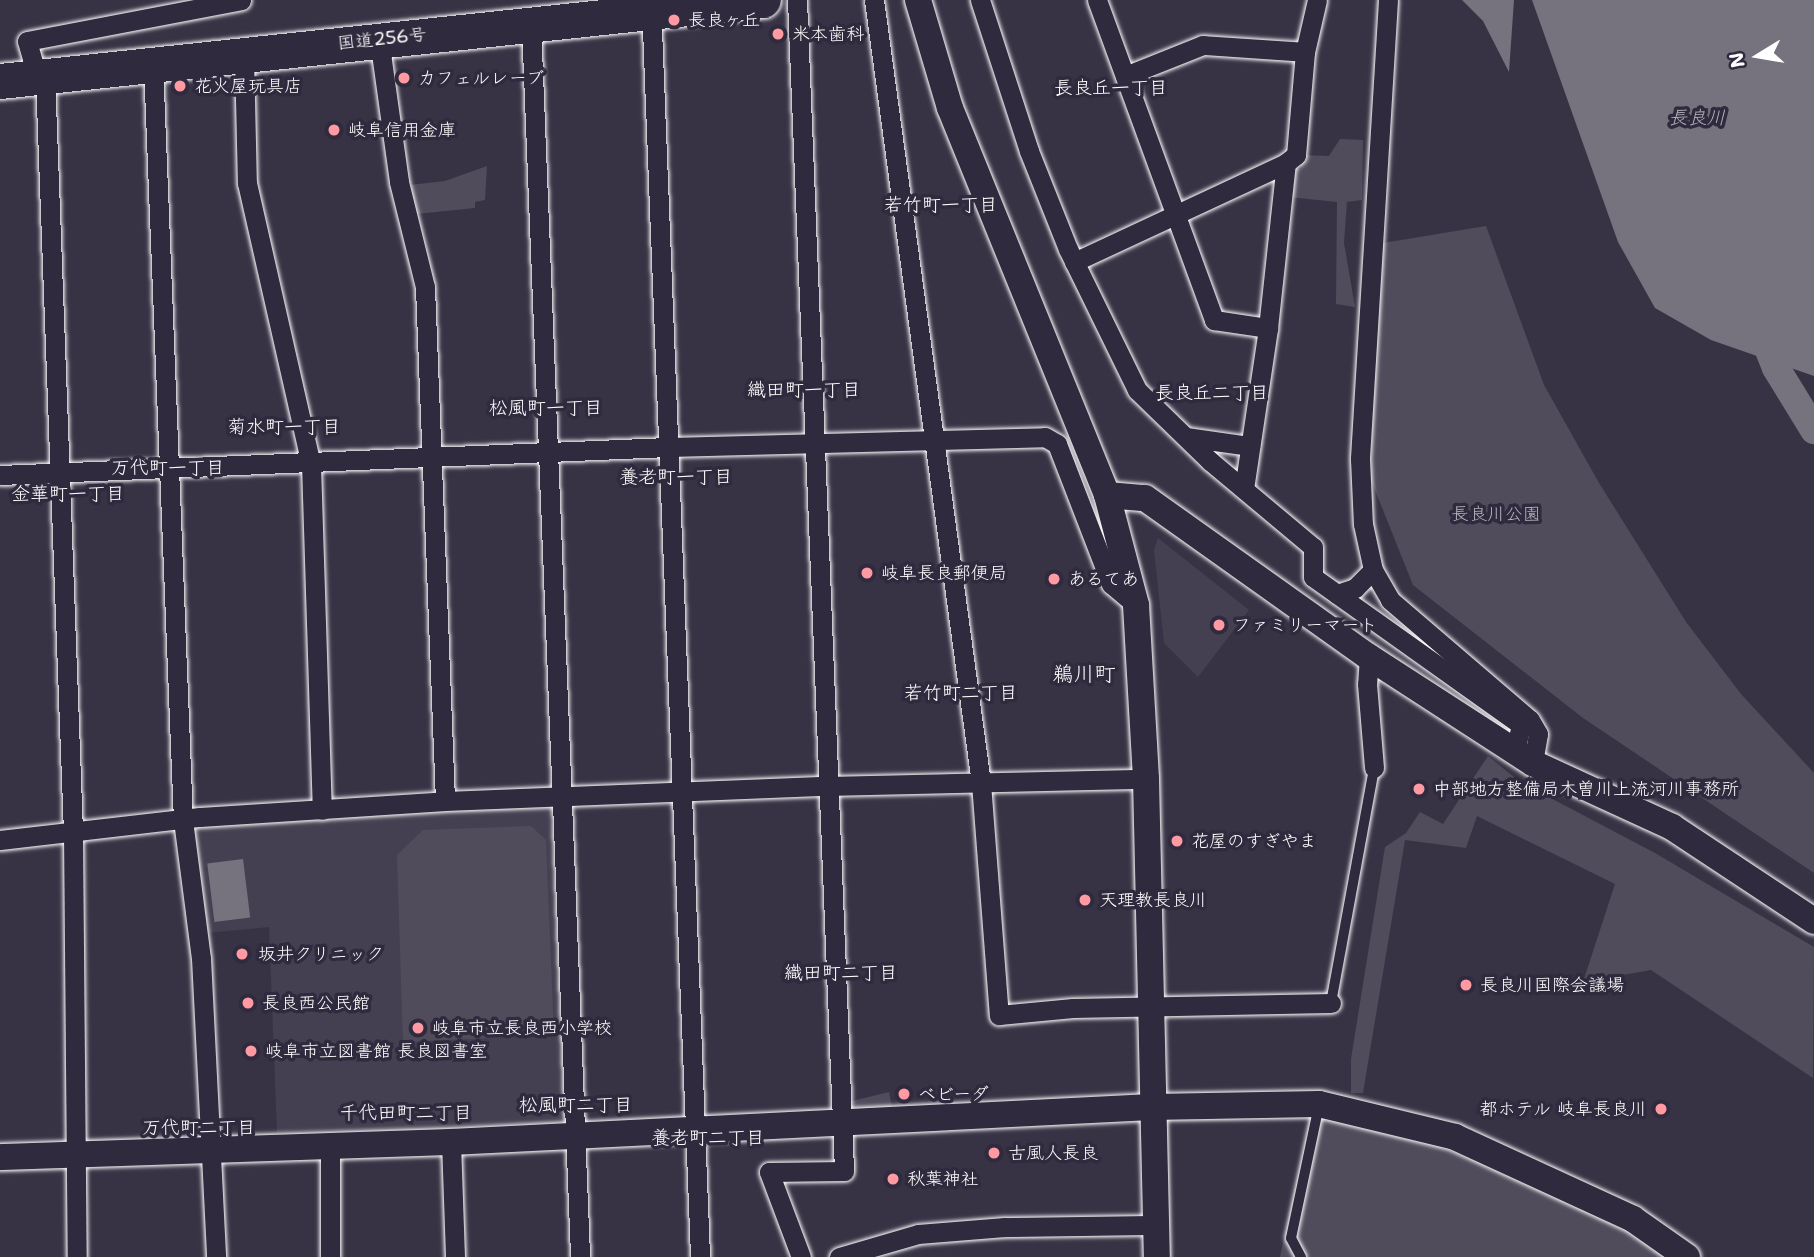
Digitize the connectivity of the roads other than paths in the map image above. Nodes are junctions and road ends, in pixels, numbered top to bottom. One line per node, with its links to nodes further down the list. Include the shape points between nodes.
1 (241, 0): 17 (street, via 26,41)
2 (763, 0): 10 (highway, 国道256号)
3 (797, 0): 26 (street)
4 (874, 0): 25 (street)
5 (918, 0): 36 (street, via 950,108)
6 (980, 0): 22 (street, via 1030,151)
7 (1097, 0): 18 (street)
8 (1317, 0): 13 (street)
9 (1388, 0): 37 (street, via 1360,458 1363,524)
10 (644, 4): 11 (highway, 国道256号); 17 (highway, 国道256号); 28 (street)
11 (531, 24): 12 (highway, 国道256号); 29 (street)
12 (379, 39): 14 (highway, 国道256号); 30 (street, via 399,182 425,287)
13 (1305, 52): 18 (street, via 1203,44); 20 (street, via 1296,155)
14 (244, 55): 15 (highway, 国道256号); 31 (street, via 247,183)
15 (153, 64): 17 (highway, 国道256号); 32 (street)
16 (0, 69): 17 (highway, 国道256号)
17 (39, 72): 19 (highway, 国道256号); 33 (street)
18 (1125, 76): 21 (street)
19 (0, 81)
20 (1286, 163): 21 (street); 23 (street)
21 (1176, 212): 22 (street); 23 (street, via 1214,320)
22 (1074, 261): 24 (street, via 1137,390)
23 (1268, 328): 27 (street)
24 (1186, 437): 27 (street); 35 (street)
25 (936, 440): 26 (street); 39 (street, via 1045,438 1057,444 1111,584); 44 (street)
26 (811, 442): 28 (street); 45 (street)
27 (1250, 446): 35 (street)
28 (669, 447): 29 (street); 46 (street)
29 (548, 453): 30 (street); 47 (street)
30 (430, 459): 31 (street); 48 (street)
31 (311, 464): 32 (street); 49 (street)
32 (169, 468): 33 (street); 50 (street)
33 (59, 473): 34 (street); 51 (street)
34 (0, 475)
35 (1244, 489): 38 (street, via 1313,547 1313,577)
36 (1107, 495): 39 (street); 40 (street, via 1145,498)
37 (1373, 570): 38 (street, via 1354,588); 41 (street, via 1408,620 1530,720 1538,734)
38 (1337, 594): 41 (street, via 1521,725)
39 (1136, 605): 43 (street)
40 (1369, 657): 41 (street); 42 (street)
41 (1524, 757): 53 (street, via 1672,827)
42 (1374, 768): 54 (lane)
43 (1146, 779): 44 (street); 55 (street)
44 (981, 783): 45 (street); 55 (street, via 999,1015)
45 (826, 786): 46 (street); 58 (street)
46 (683, 791): 47 (street); 59 (street)
47 (561, 797): 48 (street); 60 (street)
48 (445, 802): 49 (street)
49 (322, 810): 50 (street)
50 (183, 820): 51 (street); 63 (street, via 201,958)
51 (73, 834): 52 (street); 64 (street)
52 (0, 840)
53 (1814, 921)
54 (1331, 1003): 55 (street)
55 (1152, 1007): 57 (street)
56 (1319, 1104): 57 (street); 76 (lane, via 1291,1238); 77 (street, via 1455,1137 1633,1219)
57 (1151, 1107): 58 (street); 66 (street)
58 (843, 1124): 59 (street); 73 (street, via 844,1171 769,1172)
59 (696, 1132): 60 (street); 72 (street)
60 (574, 1136): 61 (street); 71 (street)
61 (451, 1142): 62 (street); 70 (street)
62 (330, 1146): 63 (street); 69 (street)
63 (214, 1152): 64 (street); 68 (street)
64 (75, 1155): 65 (street); 67 (street)
65 (0, 1157)
66 (1157, 1226): 74 (street, via 1005,1227 918,1234); 75 (street)
67 (76, 1257)
68 (216, 1257)
69 (330, 1257)
70 (455, 1257)
71 (580, 1257)
72 (700, 1257)
73 (800, 1257)
74 (839, 1257)
75 (1157, 1257)
76 (1301, 1257)
77 (1687, 1257)

